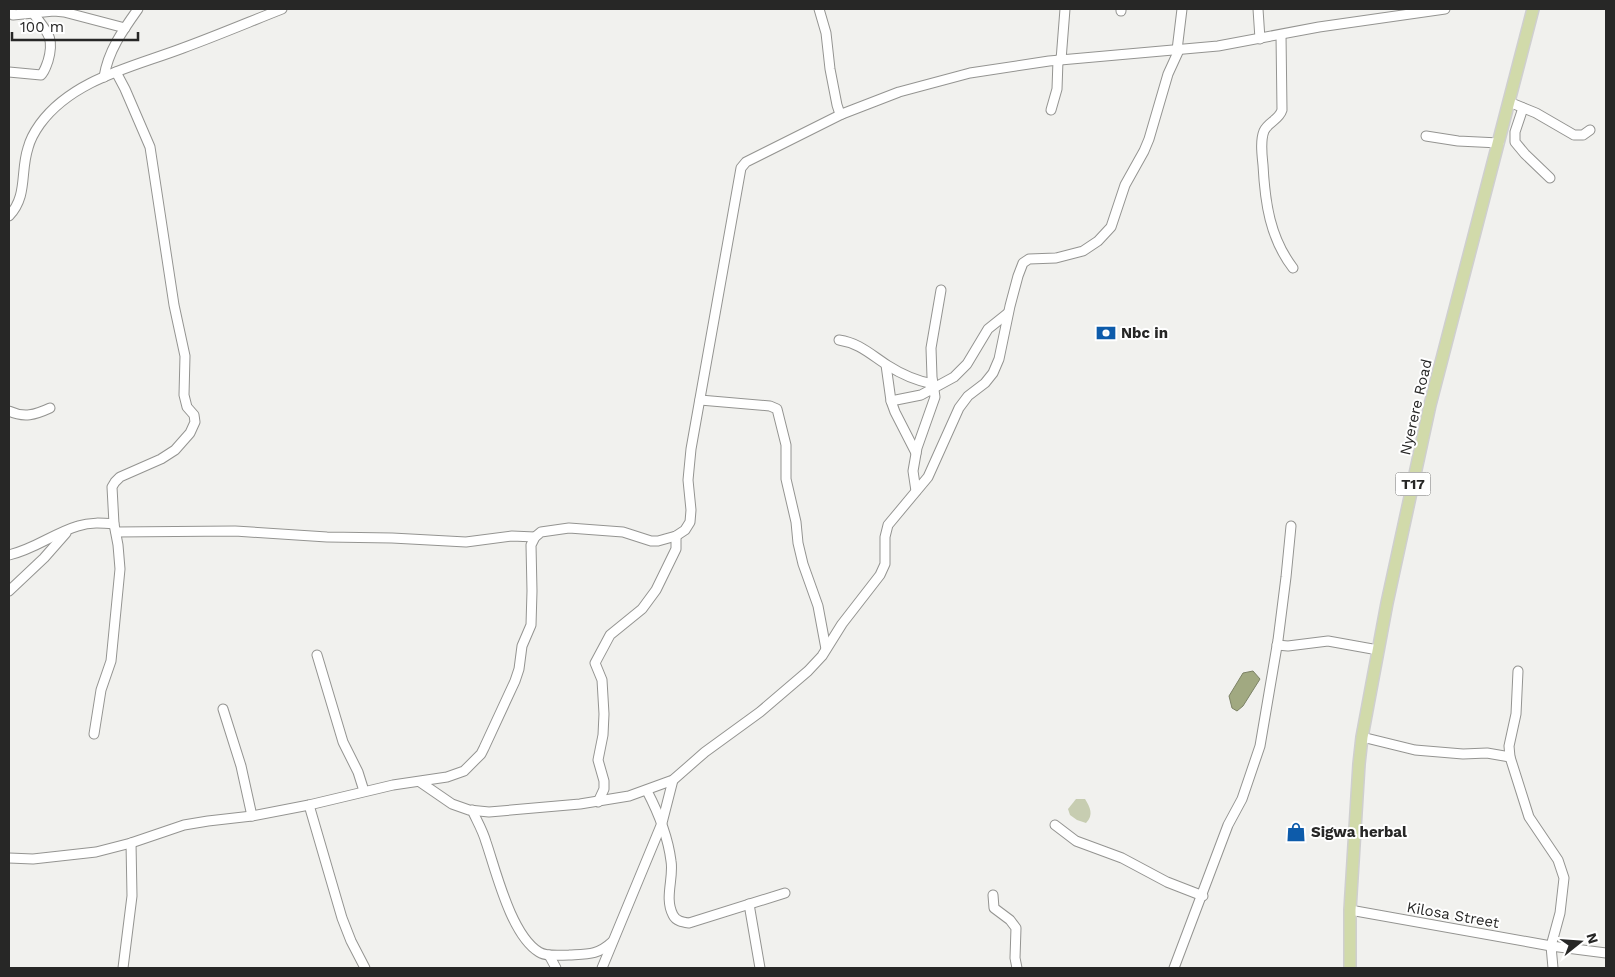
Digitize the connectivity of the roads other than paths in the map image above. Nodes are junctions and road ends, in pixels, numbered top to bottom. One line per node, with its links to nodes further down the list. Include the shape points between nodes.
1 (11, 9): 11 (street, via 13,15)
2 (138, 9): 12 (street)
3 (282, 9): 18 (street)
4 (830, 9): 10 (street)
5 (1065, 9): 16 (street)
6 (1182, 9): 15 (street)
7 (1258, 9): 14 (street)
8 (1445, 9): 13 (street, via 1319,27)
9 (1533, 9): 20 (main road, Nyerere Road / T17)
10 (820, 10): 23 (street, via 834,89)
11 (33, 13): 12 (street, via 64,12); 17 (street, via 51,40 45,70 41,75)
12 (125, 28): 19 (street, via 113,47)
13 (1281, 36): 14 (street); 29 (street, via 1282,110 1264,131 1263,185 1277,244)
14 (1260, 39): 15 (street)
15 (1178, 50): 16 (street); 31 (street, via 1144,151 1125,185 1111,228 1084,251 1056,258 1029,259 1023,263)
16 (1060, 60): 22 (street); 23 (street, via 970,73 924,84)
17 (9, 72)
18 (116, 72): 19 (street); 42 (street, via 150,147 185,356 184,395 195,422 175,450 114,482)
19 (104, 77): 28 (street, via 76,91 39,125 27,148 21,197)
20 (1509, 102): 21 (street); 26 (main road, Nyerere Road / T17)
21 (1523, 108): 24 (street, via 1574,135 1583,135); 27 (street, via 1515,142)
22 (1051, 110)
23 (842, 114): 35 (street, via 746,162 741,168)
24 (1590, 130)
25 (1426, 136): 26 (street)
26 (1499, 143): 50 (main road, Nyerere Road / T17, via 1430,405)
27 (1550, 178)
28 (9, 216)
29 (1293, 268)
30 (941, 290): 34 (street, via 931,348)
31 (1008, 313): 34 (street, via 984,334 960,372); 40 (street, via 993,373 959,408 928,477)
32 (839, 340): 33 (street, via 863,348)
33 (886, 365): 34 (street); 36 (street)
34 (934, 386): 36 (street, via 921,396); 39 (street, via 934,403)
35 (700, 400): 44 (street, via 689,466 690,522); 49 (street, via 777,409 786,445 786,479 798,543 818,606)
36 (891, 401): 39 (street)
37 (50, 408): 38 (street, via 27,416)
38 (9, 411)
39 (916, 453): 40 (street)
40 (916, 491): 49 (street, via 888,525 885,564 880,575)
41 (1291, 526): 48 (street)
42 (115, 528): 43 (street, via 87,524); 45 (street, via 466,542 512,536); 54 (street, via 120,569 116,613 111,661 101,690)
43 (69, 529): 46 (street, via 30,549); 47 (street)
44 (676, 536): 45 (street, via 652,541 623,532 569,528 541,532); 61 (street, via 676,549 656,590 642,609 610,635 595,663 602,680 604,714 598,760 604,789)
45 (535, 537): 58 (street, via 531,544 531,625 522,646 515,681 492,734 481,754 464,771 447,778)
46 (9, 555)
47 (9, 591)
48 (1277, 645): 50 (street, via 1328,640); 71 (street, via 1260,746)
49 (826, 649): 57 (street, via 808,671)
50 (1378, 650): 55 (main road, Nyerere Road / T17)
51 (317, 655): 59 (street, via 344,742)
52 (1518, 672): 56 (street)
53 (223, 709): 64 (street)
54 (94, 734)
55 (1362, 738): 56 (street, via 1415,750); 73 (main road, Nyerere Road / T17)
56 (1510, 756): 75 (street, via 1529,816 1558,860 1564,878 1560,913)
57 (673, 780): 60 (street); 65 (street)
58 (420, 782): 59 (street); 63 (street, via 452,804)
59 (364, 791): 62 (street)
60 (647, 791): 61 (street); 65 (street)
61 (598, 802): 63 (street, via 489,812)
62 (309, 805): 64 (street); 79 (street, via 342,918)
63 (472, 810): 77 (street, via 519,929 530,945)
64 (252, 816): 67 (street, via 184,825)
65 (662, 823): 72 (street, via 671,861 669,905 673,916 680,922 689,923); 74 (street)
66 (1056, 825): 71 (street, via 1076,842 1122,858 1167,882)
67 (130, 843): 68 (street, via 96,852); 78 (street, via 132,896)
68 (9, 858)
69 (785, 893): 72 (street)
70 (993, 895): 83 (street, via 994,908 1016,928)
71 (1203, 896): 84 (street)
72 (749, 904): 82 (street)
73 (1350, 910): 75 (street, Kilosa Street); 85 (main road, Nyerere Road / T17)
74 (612, 942): 77 (street, via 594,953); 81 (street)
75 (1551, 946): 76 (street, Kilosa Street); 86 (street)
76 (1606, 953)
77 (549, 955): 80 (street)
78 (123, 968)
79 (365, 968)
80 (556, 968)
81 (602, 968)
82 (760, 968)
83 (1017, 968)
84 (1174, 968)
85 (1350, 968)
86 (1553, 968)

